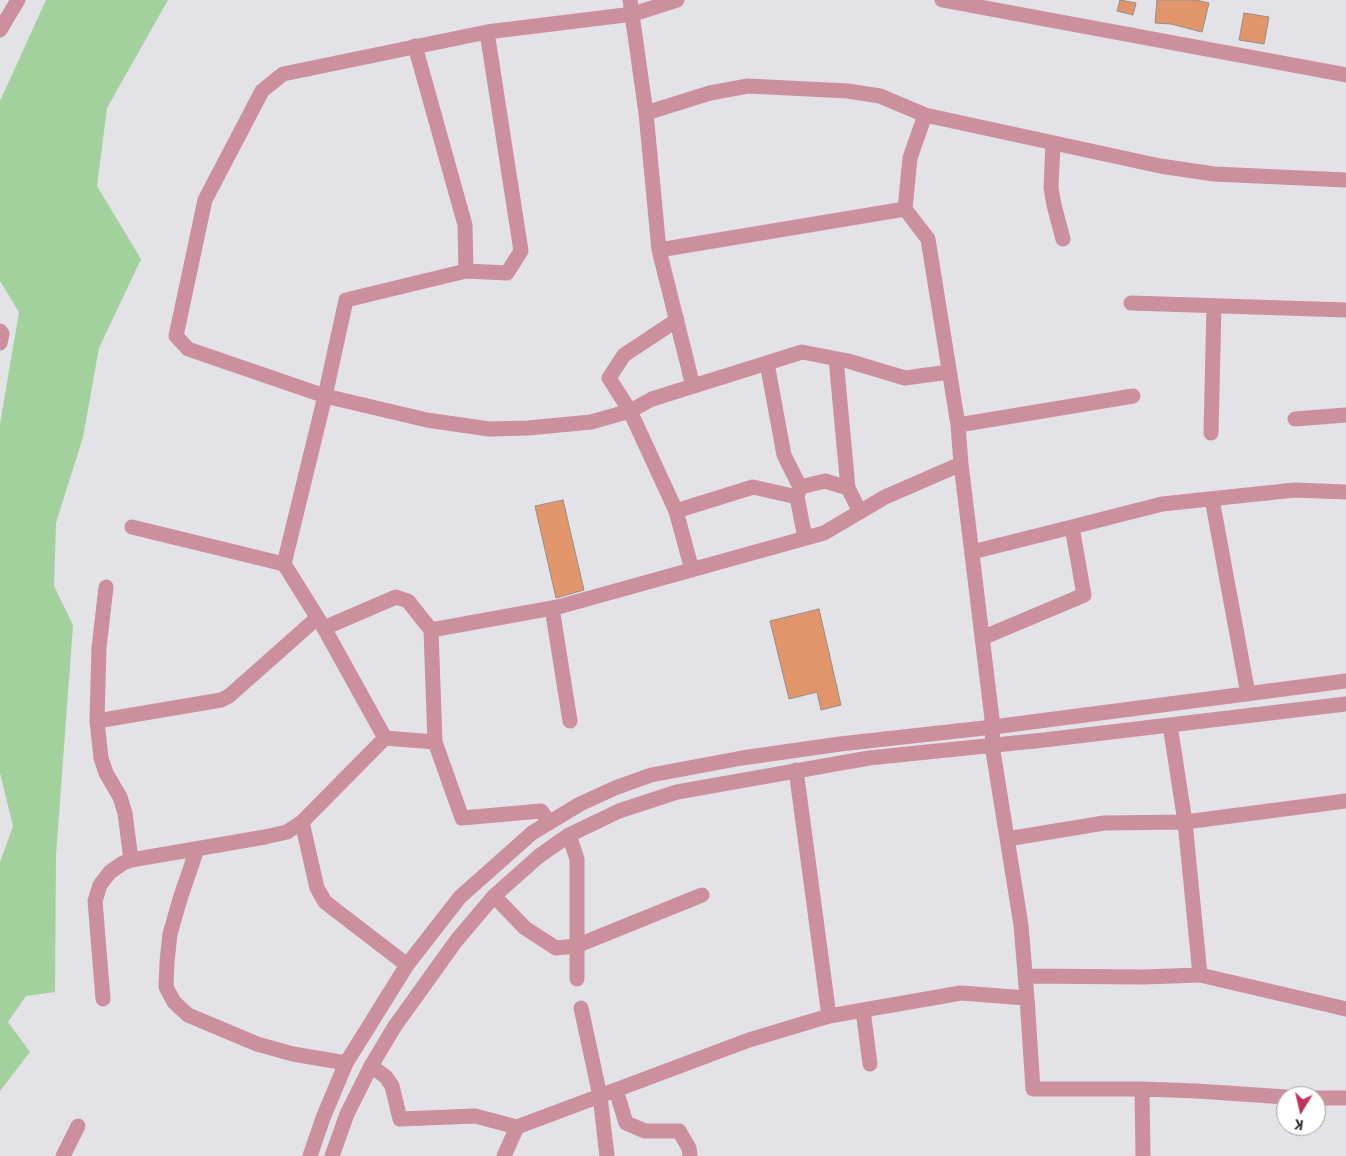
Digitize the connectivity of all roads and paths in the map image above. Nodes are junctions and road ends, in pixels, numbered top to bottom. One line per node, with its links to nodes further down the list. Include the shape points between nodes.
1 (18, 0): 5 (street)
2 (677, 0): 4 (street)
3 (942, 0): 8 (street)
4 (631, 7): 6 (street); 9 (street)
5 (0, 30)
6 (487, 32): 7 (street); 16 (street, via 521,251 507,273)
7 (415, 46): 16 (street, via 465,225); 27 (street, via 283,74 262,91 205,200 176,336 188,349)
8 (1346, 75)
9 (646, 113): 10 (street, via 728,89 770,86 866,93); 15 (street)
10 (925, 114): 11 (street); 13 (street, via 910,158)
11 (1054, 143): 12 (street, via 1214,174); 14 (street, via 1051,188)
12 (1346, 180)
13 (905, 209): 15 (street); 25 (street, via 928,239)
14 (1063, 239)
15 (659, 250): 20 (street)
16 (466, 271): 27 (street, via 346,300)
17 (1131, 303): 18 (street)
18 (1214, 306): 19 (street); 33 (street)
19 (1346, 310)
20 (677, 320): 26 (street); 29 (street, via 624,355 609,378)
21 (0, 331): 22 (street)
22 (0, 343)
23 (836, 359): 24 (street, via 802,352); 25 (street, via 906,378); 35 (street)
24 (767, 363): 26 (street); 36 (street, via 784,455)
25 (950, 372): 32 (street)
26 (693, 386): 29 (street, via 652,399)
27 (325, 396): 29 (street, via 427,420 489,429 591,422); 45 (street)
28 (1133, 396): 32 (street)
29 (630, 411): 39 (street)
30 (1346, 414): 31 (street)
31 (1294, 419)
32 (958, 425): 34 (street)
33 (1211, 433)
34 (961, 464): 40 (street, via 885,497); 44 (street)
35 (848, 488): 36 (street, via 825,481); 40 (street)
36 (799, 492): 39 (street, via 753,487); 43 (street)
37 (1346, 492): 38 (street, via 1295,490)
38 (1212, 500): 42 (street, via 1162,504); 53 (street)
39 (676, 511): 46 (street)
40 (860, 512): 43 (street, via 824,533)
41 (132, 527): 45 (street)
42 (1072, 528): 44 (street); 51 (street, via 1084,595)
43 (806, 538): 46 (street)
44 (972, 552): 51 (street)
45 (284, 564): 49 (street)
46 (692, 570): 48 (street)
47 (106, 587): 55 (street, via 99,648)
48 (552, 608): 50 (street); 56 (street)
49 (321, 623): 50 (street, via 396,597 408,601); 55 (street, via 221,700); 59 (street)
50 (431, 630): 60 (street)
51 (982, 638): 58 (street)
52 (1346, 681): 53 (street)
53 (1248, 694): 58 (street)
54 (1346, 704): 57 (street)
55 (97, 721): 70 (street, via 101,758 125,813)
56 (570, 722)
57 (1170, 725): 61 (street); 66 (street)
58 (993, 727): 61 (street); 65 (street, via 840,744 651,775 580,804)
59 (385, 738): 60 (street); 64 (street)
60 (435, 742): 65 (street, via 462,818 541,811)
61 (992, 745): 62 (street, via 870,758); 68 (street)
62 (796, 770): 67 (street, via 677,792 619,811); 83 (street)
63 (1346, 801): 66 (street)
64 (302, 822): 69 (street, via 280,834); 74 (street, via 317,888 325,902)
65 (549, 822): 74 (street, via 494,865 460,897)
66 (1185, 822): 68 (street, via 1104,823); 75 (street)
67 (569, 835): 72 (street, via 539,856); 73 (street, via 577,859)
68 (1007, 838): 76 (street, via 1021,925)
69 (197, 849): 70 (street); 84 (street, via 170,934 166,987 174,1002 188,1015 257,1044)
70 (130, 860): 79 (street, via 105,878 95,901)
71 (702, 895): 73 (street)
72 (494, 896): 73 (street, via 524,928 556,948); 86 (street, via 423,986)
73 (576, 946): 77 (street)
74 (407, 965): 84 (street)
75 (1200, 975): 76 (street); 81 (street)
76 (1025, 976): 78 (street)
77 (577, 979)
78 (1027, 998): 82 (street, via 961,993); 87 (street, via 1033,1089)
79 (103, 999)
80 (581, 1008): 89 (street)
81 (1346, 1009)
82 (863, 1010): 83 (street); 85 (street)
83 (829, 1016): 88 (street, via 749,1040)
84 (346, 1063): 96 (street)
85 (870, 1064)
86 (371, 1066): 94 (street, via 392,1086 400,1119 475,1116); 97 (street, via 347,1114)
87 (1142, 1089): 90 (street); 101 (street)
88 (616, 1090): 89 (street); 100 (street, via 626,1123 644,1131 680,1131)
89 (600, 1096): 94 (street); 99 (street)
90 (1276, 1096)
91 (1326, 1098): 92 (street)
92 (1346, 1098)
93 (78, 1126): 95 (street)
94 (517, 1127): 98 (street)
95 (63, 1156)
96 (310, 1156)
97 (332, 1156)
98 (504, 1156)
99 (607, 1156)
100 (690, 1156)
101 (1142, 1156)

